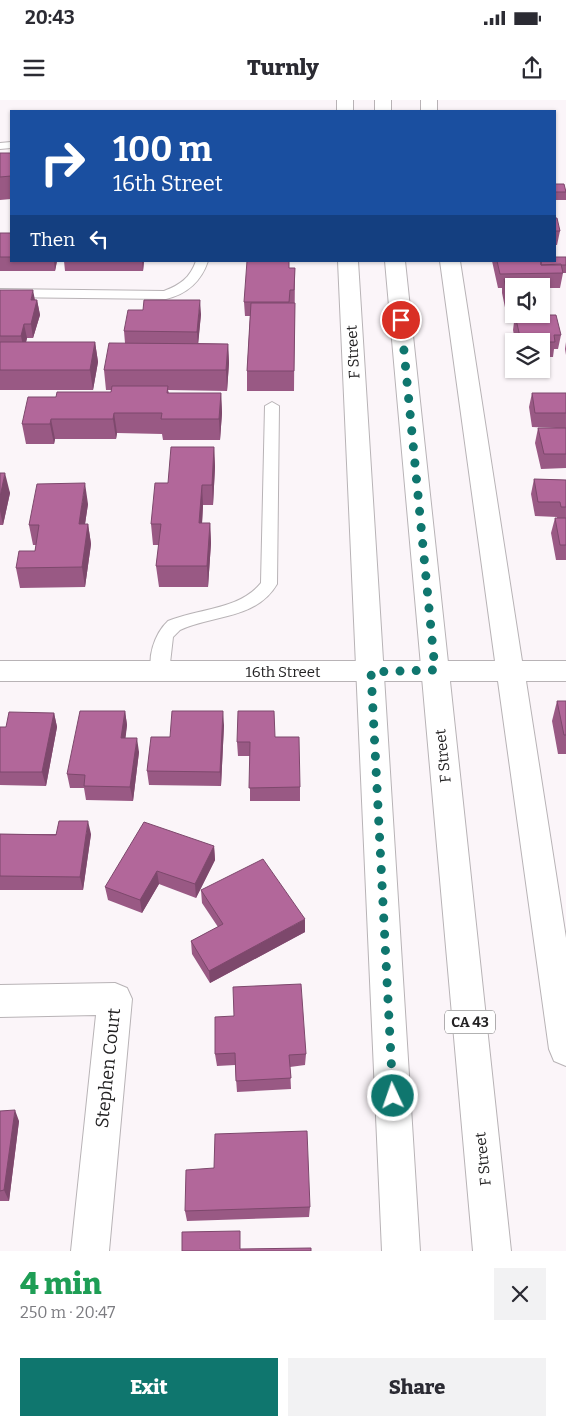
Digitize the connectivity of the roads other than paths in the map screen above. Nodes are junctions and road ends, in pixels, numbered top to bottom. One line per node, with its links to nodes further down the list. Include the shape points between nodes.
1 (202, 262): 5 (lane, via 186,288 166,295)
2 (348, 262): 12 (main road, F Street)
3 (395, 262): 7 (main road, F Street / CA 43)
4 (450, 262): 8 (main road)
5 (0, 293)
6 (272, 406): 11 (lane, via 269,584 258,598 245,604 172,628 164,640)
7 (435, 670): 8 (main road, 16th Street); 12 (main road, 16th Street); 17 (main road, F Street / CA 43)
8 (509, 670): 10 (main road, 16th Street); 14 (main road)
9 (0, 671): 11 (main road, 16th Street)
10 (566, 671)
11 (160, 672): 12 (main road, 16th Street)
12 (371, 672): 16 (main road, F Street)
13 (0, 1001): 15 (main road, Stephen Court, via 115,998)
14 (566, 1049)
15 (90, 1251)
16 (401, 1251)
17 (492, 1251)

